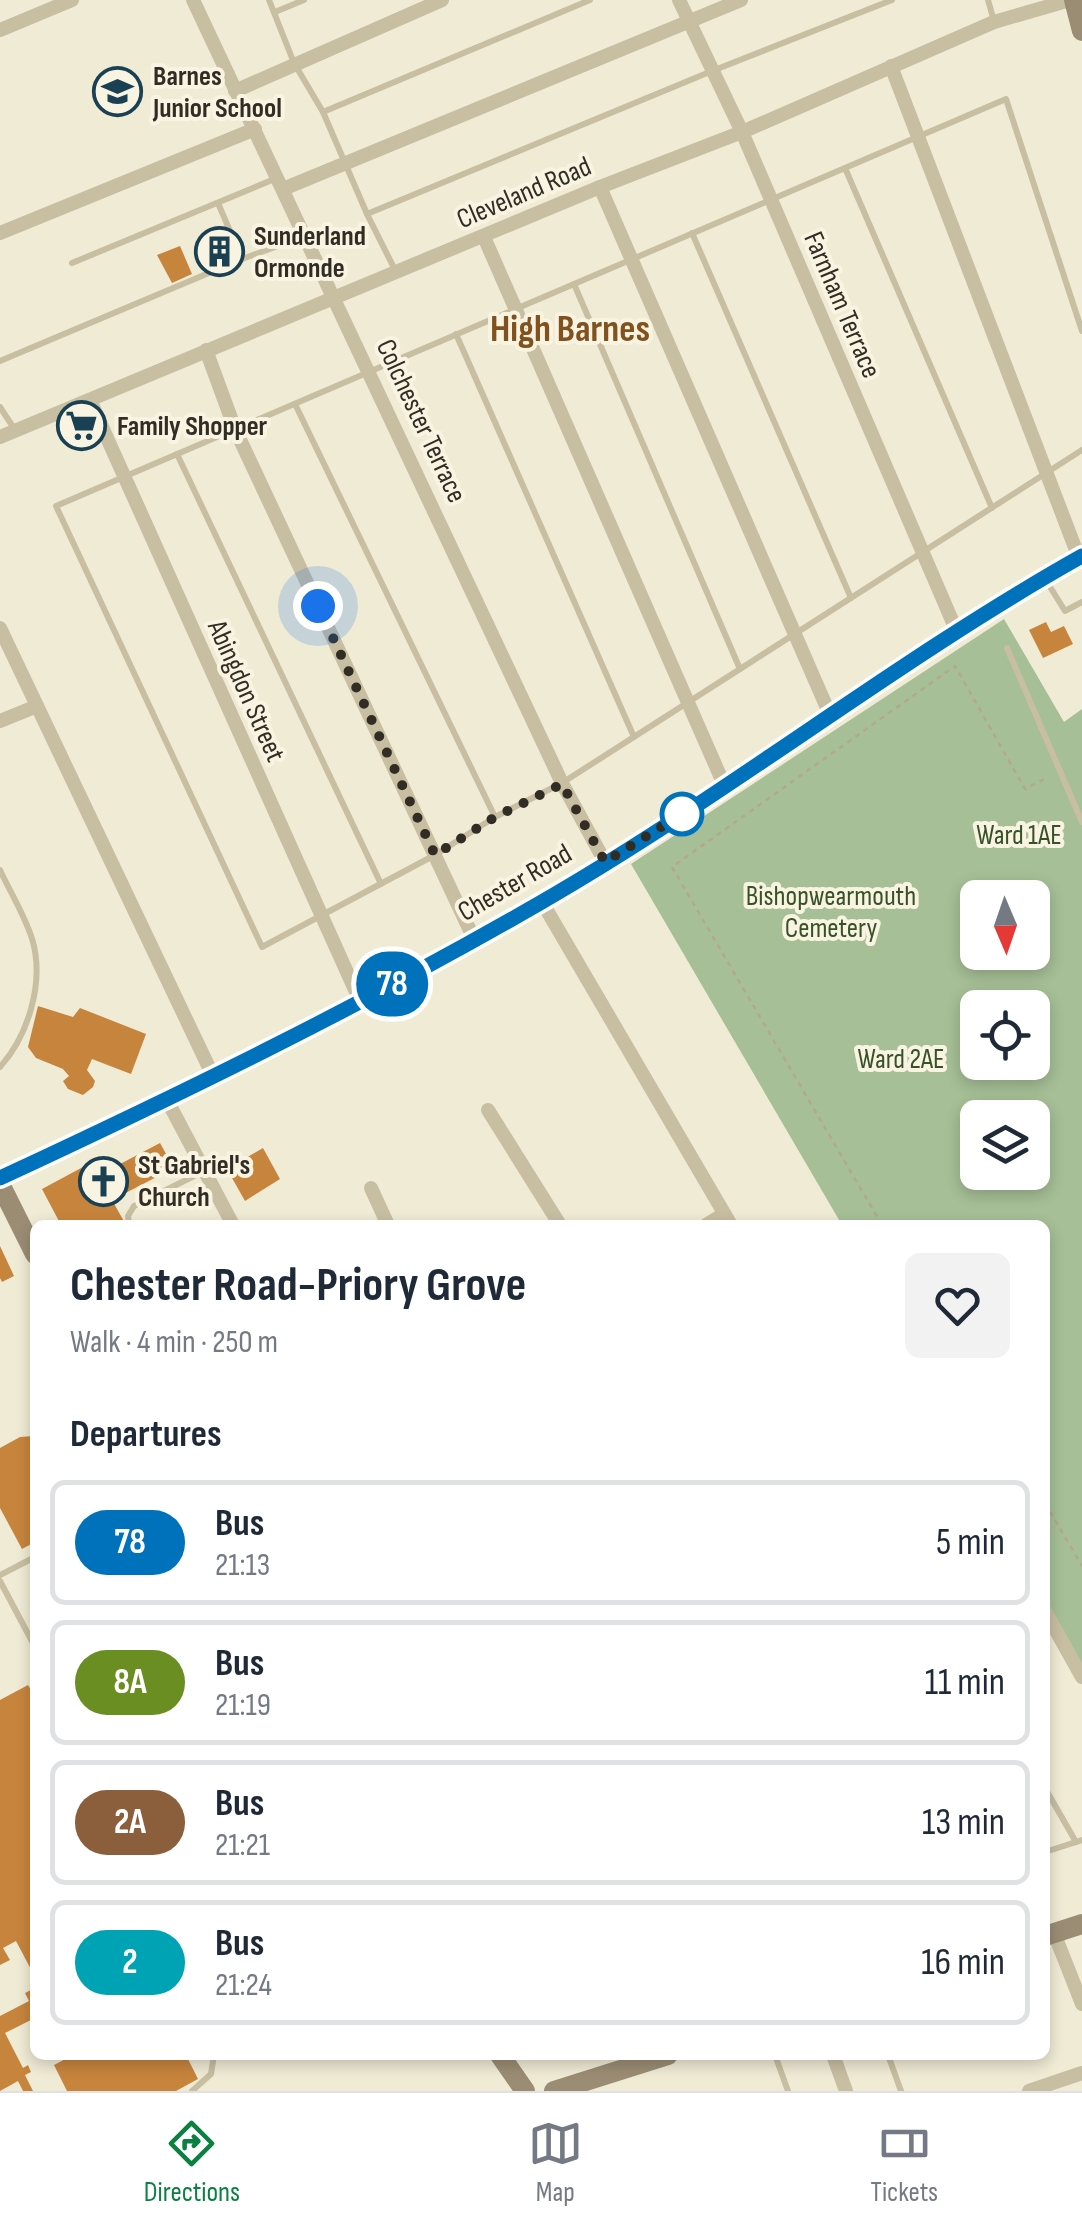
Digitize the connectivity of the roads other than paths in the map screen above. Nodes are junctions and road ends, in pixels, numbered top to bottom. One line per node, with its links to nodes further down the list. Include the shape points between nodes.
1 (72, 0): 15 (street)
2 (192, 0): 20 (street, Colchester Terrace)
3 (269, 0): 12 (lane)
4 (304, 0): 12 (lane)
5 (442, 0): 17 (street)
6 (590, 0): 21 (lane)
7 (679, 0): 13 (street, Farnham Terrace)
8 (742, 0): 13 (street)
9 (892, 0): 19 (lane)
10 (988, 0): 14 (lane)
11 (1072, 0): 14 (street, Cleveland Road); 16 (street)
12 (275, 12): 17 (lane)
13 (689, 21): 19 (street, Farnham Terrace); 25 (street)
14 (994, 22): 18 (street, Cleveland Road)
15 (0, 30)
16 (1082, 31)
17 (294, 63): 20 (street); 21 (lane)
18 (891, 66): 23 (street, Cleveland Road); 24 (street)
19 (712, 71): 23 (street, Farnham Terrace); 31 (lane)
20 (236, 90): 22 (street, Colchester Terrace)
21 (323, 112): 25 (lane)
22 (255, 129): 27 (street, Colchester Terrace); 32 (street)
23 (742, 132): 28 (street, Cleveland Road); 29 (street, Farnham Terrace)
24 (917, 137): 26 (lane); 43 (lane, via 1006,100); 56 (street)
25 (347, 163): 27 (street); 31 (lane)
26 (845, 168): 29 (lane); 58 (lane)
27 (281, 183): 30 (lane); 34 (street, Colchester Terrace)
28 (600, 187): 35 (street, Cleveland Road); 37 (street)
29 (770, 200): 33 (lane); 59 (street, Farnham Terrace)
30 (218, 202): 36 (lane); 38 (lane)
31 (367, 214): 39 (lane)
32 (0, 233)
33 (692, 233): 37 (lane); 62 (lane)
34 (306, 236): 36 (lane); 41 (street, Colchester Terrace)
35 (484, 237): 39 (street, Cleveland Road); 42 (street)
36 (242, 259): 46 (lane)
37 (632, 260): 40 (lane); 66 (street)
38 (72, 263)
39 (397, 274): 41 (street, Cleveland Road)
40 (574, 284): 42 (lane); 68 (lane)
41 (334, 298): 45 (street, Cleveland Road); 47 (street, Colchester Terrace)
42 (516, 309): 44 (lane); 69 (street)
43 (1082, 331)
44 (456, 334): 47 (lane); 73 (lane)
45 (206, 350): 48 (street, Cleveland Road); 51 (street)
46 (0, 362)
47 (370, 371): 49 (lane); 74 (street, Colchester Terrace)
48 (90, 400): 52 (street, Cleveland Road); 57 (street, Abingdon Street)
49 (295, 404): 51 (lane); 76 (lane)
50 (0, 408): 52 (lane)
51 (235, 429): 55 (lane); 78 (street)
52 (16, 431): 53 (street, Cleveland Road)
53 (0, 438)
54 (1082, 450): 56 (lane)
55 (177, 454): 57 (lane); 81 (lane)
56 (1045, 474): 58 (lane); 60 (street)
57 (122, 477): 83 (street, Abingdon Street); 83 (lane, via 56,506 262,948)
58 (992, 508): 59 (lane)
59 (921, 553): 62 (lane); 65 (street, Farnham Terrace)
60 (1080, 557): 61 (main road, Chester Road)
61 (1044, 577): 63 (lane, via 1065,611); 65 (main road, Chester Road)
62 (851, 598): 66 (lane)
63 (1082, 602)
64 (0, 628): 70 (street)
65 (957, 632): 71 (main road, Chester Road)
66 (795, 634): 68 (lane); 71 (street)
67 (1007, 648): 77 (lane)
68 (740, 669): 69 (lane)
69 (688, 703): 73 (lane); 75 (street)
70 (37, 706): 72 (street); 87 (street)
71 (831, 717): 75 (main road, Chester Road)
72 (0, 721)
73 (634, 737): 74 (lane)
74 (562, 784): 76 (lane); 79 (street, Colchester Terrace)
75 (725, 787): 79 (main road, Chester Road)
76 (495, 817): 78 (lane)
77 (1082, 822)
78 (435, 855): 81 (lane); 84 (street)
79 (605, 862): 82 (main road, Chester Road)
80 (0, 870): 86 (lane, via 34,943 35,978 15,1050)
81 (381, 884): 83 (lane)
82 (542, 902): 84 (main road, Chester Road); 97 (street)
83 (321, 916): 85 (street, Abingdon Street)
84 (474, 939): 85 (main road, Chester Road)
85 (360, 1001): 87 (main road, Chester Road)
86 (0, 1067)
87 (214, 1078): 88 (main road, Chester Road)
88 (168, 1100): 90 (street); 91 (main road, Chester Road)
89 (488, 1110): 96 (street)
90 (204, 1170): 93 (lane, via 134,1206); 94 (street)
91 (0, 1181): 98 (street)
92 (371, 1188): 95 (street)
93 (128, 1220)
94 (230, 1220)
95 (386, 1220)
96 (557, 1220)
97 (728, 1220)
98 (30, 1244)
99 (30, 1560): 100 (lane)
100 (0, 1578): 102 (lane)
101 (1050, 1620): 103 (street)
102 (30, 1637)
103 (1082, 1677)
104 (1050, 1796): 105 (lane)
105 (1079, 1841): 106 (lane)
106 (1050, 1850)
107 (1082, 1924): 108 (street)
108 (1050, 1935): 109 (street)
109 (1082, 2004)
110 (213, 2060): 117 (lane, via 211,2074)
111 (503, 2060): 118 (street)
112 (652, 2060): 119 (street)
113 (777, 2060): 120 (lane)
114 (835, 2060): 121 (street)
115 (890, 2060): 122 (lane)
116 (1082, 2073): 123 (street)
117 (192, 2091)
118 (525, 2091)
119 (554, 2091)
120 (788, 2091)
121 (846, 2091)
122 (901, 2091)
123 (1029, 2091)

